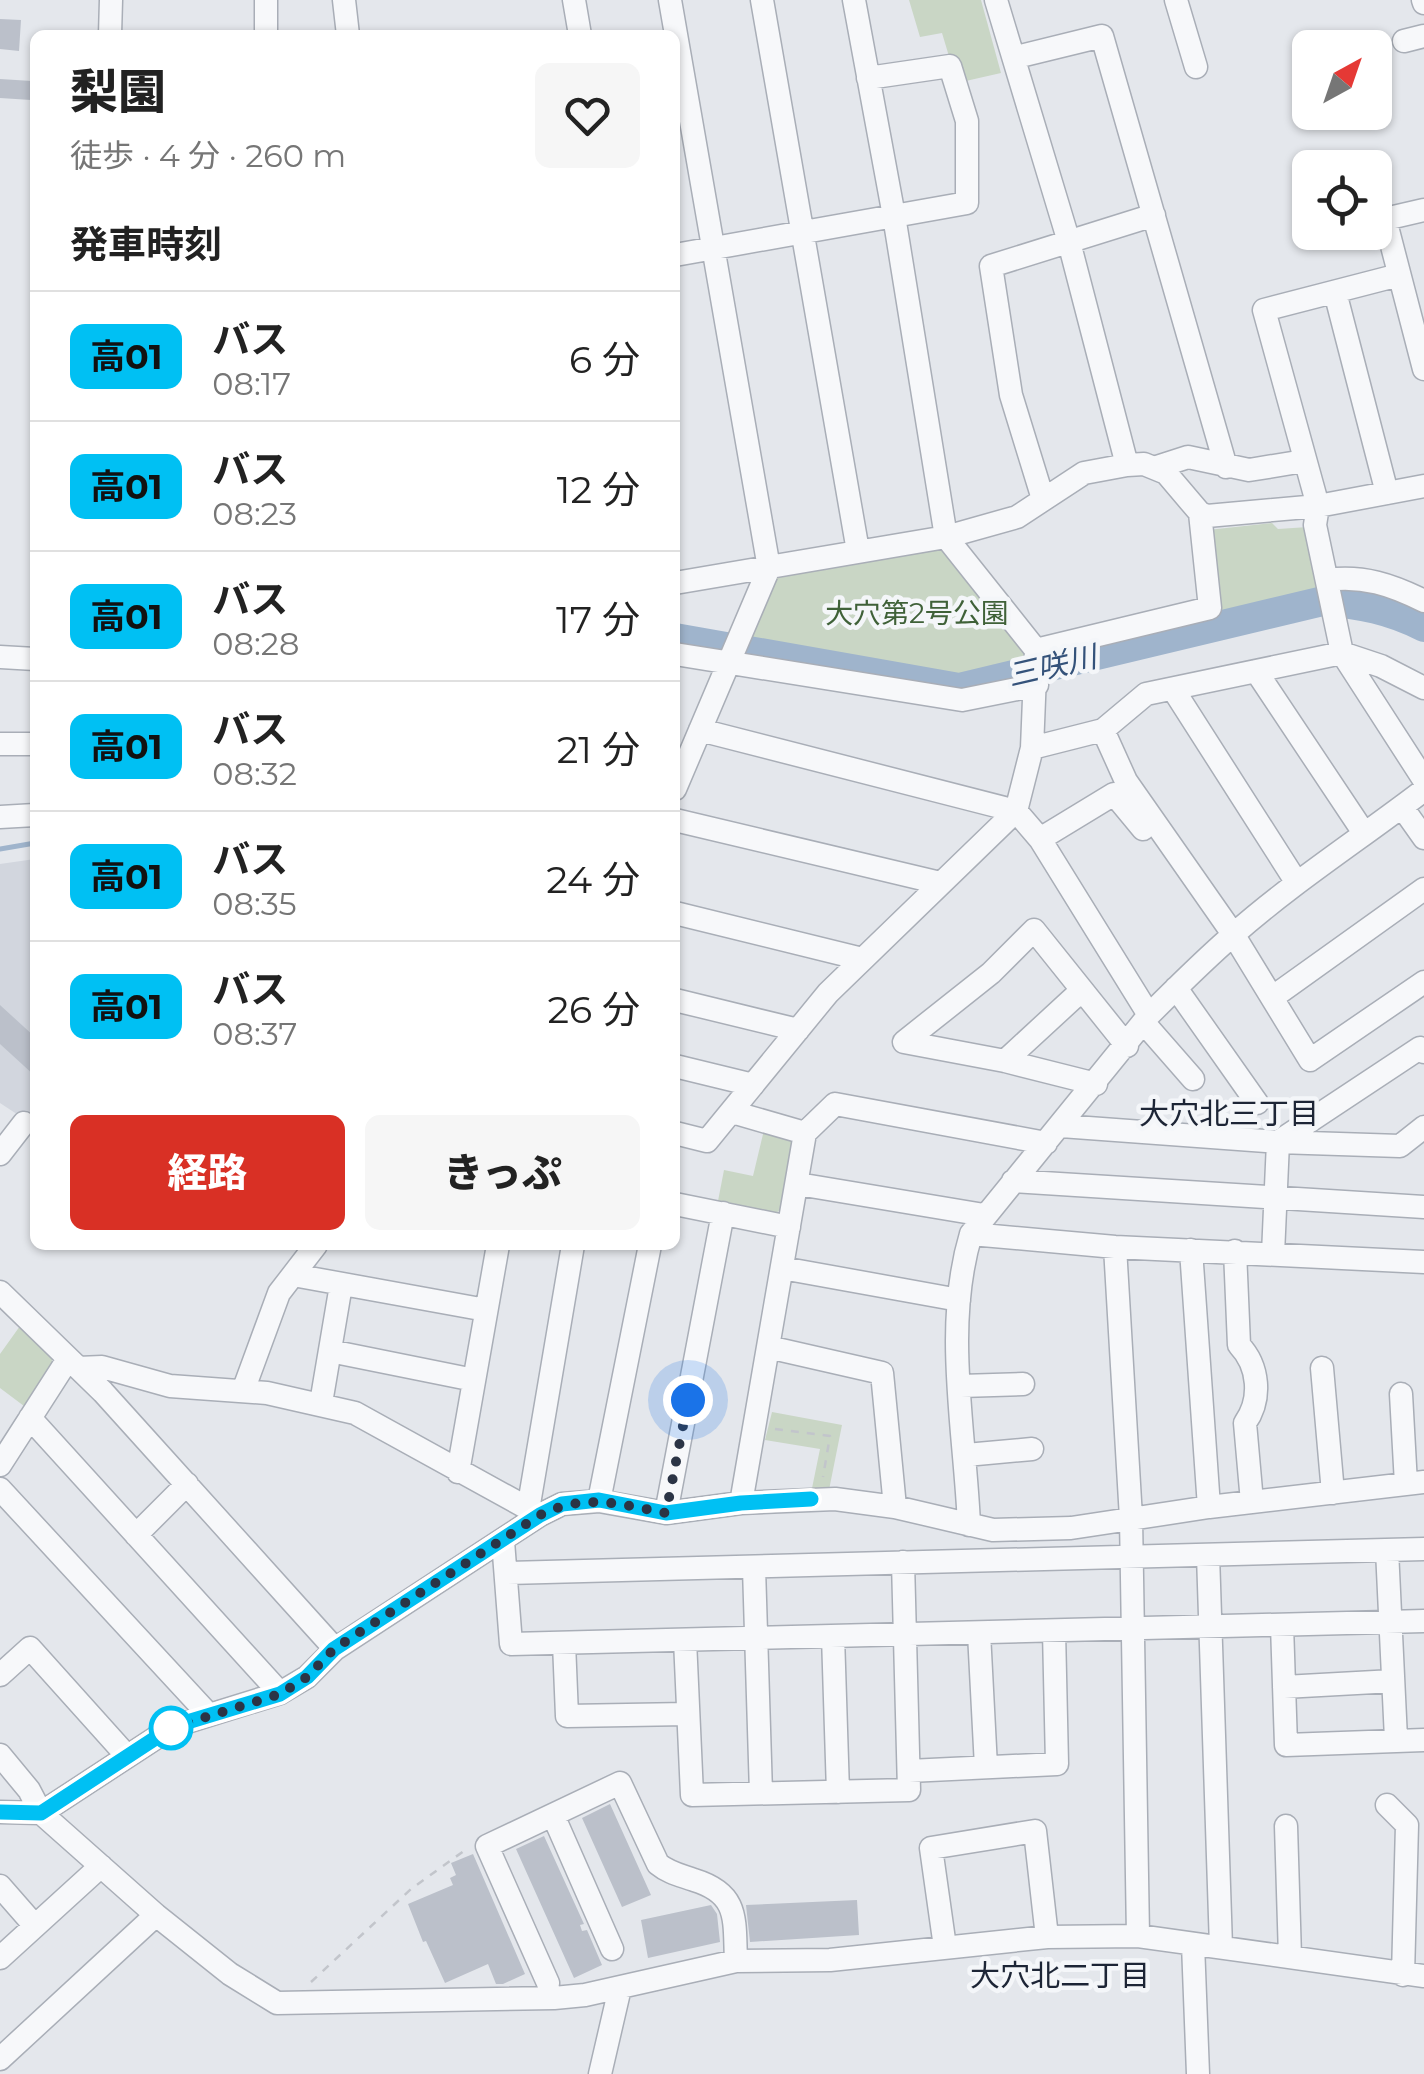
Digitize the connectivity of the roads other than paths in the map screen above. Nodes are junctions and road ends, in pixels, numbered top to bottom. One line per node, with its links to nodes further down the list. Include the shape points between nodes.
1 (111, 0): 10 (street)
2 (266, 0): 11 (street)
3 (344, 0): 12 (street)
4 (574, 0): 13 (street)
5 (670, 0): 14 (street)
6 (762, 0): 22 (street)
7 (854, 0): 18 (street)
8 (996, 0): 16 (street)
9 (1176, 0): 17 (street)
10 (110, 30)
11 (266, 30)
12 (347, 30)
13 (579, 30)
14 (675, 30)
15 (680, 57): 24 (street)
16 (1016, 57): 20 (street, via 1102,36); 23 (street)
17 (1196, 67)
18 (868, 78): 21 (street); 21 (street, via 950,66 967,121 967,203)
19 (1424, 210): 26 (street, via 1385,219)
20 (1154, 215): 23 (street); 32 (street)
21 (894, 216): 22 (street); 38 (street)
22 (805, 232): 24 (street); 39 (street)
23 (1069, 242): 30 (street); 35 (street, via 991,266 1012,395)
24 (714, 249): 25 (street); 40 (street)
25 (680, 254)
26 (1398, 275): 27 (street); 28 (street)
27 (1334, 292): 29 (street, via 1264,310); 34 (street)
28 (1424, 369)
29 (1304, 461): 32 (street); 36 (street)
30 (1127, 464): 31 (street); 35 (street, via 1084,473)
31 (1157, 467): 32 (street, via 1188,457); 37 (street)
32 (1226, 467)
33 (1424, 486): 34 (street)
34 (1387, 492): 36 (street)
35 (1043, 498): 38 (street, via 1018,517)
36 (1318, 506): 37 (street); 42 (street, via 1314,525)
37 (1200, 514): 44 (street, via 1210,608)
38 (946, 537): 39 (street); 44 (street)
39 (858, 551): 40 (street)
40 (769, 568): 41 (street); 47 (street)
41 (680, 582)
42 (1329, 594): 43 (street, via 1346,577 1389,584); 45 (street)
43 (1424, 601)
44 (1036, 650): 51 (street)
45 (1342, 653): 50 (street); 52 (street); 60 (street)
46 (680, 654): 47 (street)
47 (732, 654): 51 (street, via 962,700); 54 (street)
48 (0, 658): 49 (street)
49 (30, 659)
50 (1256, 671): 53 (street); 67 (street)
51 (1036, 686): 58 (street)
52 (1424, 688)
53 (1173, 689): 55 (street, via 1146,694); 72 (street)
54 (700, 730): 59 (street); 63 (street)
55 (1103, 730): 58 (street); 70 (street, via 1126,780)
56 (0, 744): 57 (street)
57 (30, 744)
58 (1032, 748): 63 (street)
59 (680, 777)
60 (1424, 780)
61 (1424, 790): 62 (street)
62 (1402, 807): 67 (street); 68 (street)
63 (1016, 811): 69 (street); 71 (street)
64 (30, 816): 65 (street)
65 (0, 817)
66 (680, 821): 71 (street)
67 (1364, 832): 72 (street)
68 (1424, 838)
69 (1040, 839): 70 (street, via 1114,794 1156,846); 82 (street)
70 (1184, 862): 75 (street)
71 (940, 882): 76 (street)
72 (1297, 883): 75 (street)
73 (1424, 889): 80 (street)
74 (680, 914): 76 (street)
75 (1233, 934): 78 (street); 80 (street)
76 (862, 959): 83 (street)
77 (1424, 982): 80 (street, via 1310,1060)
78 (1176, 988): 82 (street); 91 (street)
79 (1082, 990): 84 (street); 86 (street); 86 (street, via 1034,930 904,1042)
80 (1272, 997)
81 (680, 1001): 83 (street)
82 (1146, 1019): 84 (street); 88 (street)
83 (798, 1030): 90 (street)
84 (1126, 1046): 89 (street)
85 (1424, 1052): 98 (street, via 1420,1048)
86 (1005, 1061): 89 (street)
87 (680, 1067): 90 (street)
88 (1193, 1079)
89 (1096, 1084): 97 (street)
90 (754, 1085): 92 (street)
91 (1257, 1103)
92 (732, 1112): 95 (street); 96 (street, via 707,1141)
93 (24, 1123): 99 (street)
94 (1424, 1127): 98 (street, via 1400,1146)
95 (804, 1133): 97 (street, via 835,1104); 101 (street)
96 (680, 1134)
97 (1054, 1134): 98 (street); 100 (street)
98 (1278, 1142): 102 (street)
99 (0, 1154)
100 (1013, 1181): 102 (street); 106 (street)
101 (798, 1184): 106 (street); 107 (street)
102 (1273, 1198): 104 (street); 115 (street)
103 (680, 1205): 105 (street)
104 (1424, 1207)
105 (723, 1214): 107 (street); 148 (street)
106 (977, 1224): 108 (street); 121 (street, via 961,1267)
107 (789, 1226): 117 (street)
108 (1115, 1247): 113 (street); 149 (street)
109 (312, 1250): 118 (street)
110 (497, 1250): 122 (street)
111 (572, 1250): 147 (street)
112 (649, 1250): 142 (street)
113 (1191, 1250): 114 (street); 146 (street)
114 (1235, 1252): 115 (street); 143 (street, via 1239,1345 1253,1359 1256,1406 1244,1422)
115 (1273, 1254): 116 (street)
116 (1424, 1262)
117 (782, 1268): 121 (street); 123 (street)
118 (292, 1275): 119 (street); 130 (street)
119 (340, 1286): 122 (street); 124 (street)
120 (0, 1292): 125 (street)
121 (959, 1300): 129 (street)
122 (486, 1310): 127 (street)
123 (768, 1347): 144 (street); 145 (street, via 882,1374)
124 (330, 1351): 127 (street); 132 (street)
125 (73, 1364): 130 (street, via 170,1386); 133 (street); 139 (street)
126 (1322, 1368): 141 (street)
127 (474, 1380): 137 (street)
128 (1023, 1384): 129 (street)
129 (960, 1386): 135 (street)
130 (243, 1391): 132 (street)
131 (1401, 1394): 138 (street)
132 (322, 1403): 137 (street, via 355,1413)
133 (30, 1418): 136 (street); 151 (street)
134 (1032, 1449): 135 (street)
135 (966, 1454): 150 (street)
136 (0, 1465)
137 (458, 1472): 147 (street)
138 (1415, 1483): 141 (street)
139 (187, 1484): 151 (street); 172 (street)
140 (0, 1488): 178 (street)
141 (1333, 1493): 143 (street)
142 (599, 1500): 147 (street); 148 (street)
143 (1252, 1502): 146 (street)
144 (741, 1503): 145 (street, via 834,1499); 148 (street)
145 (895, 1507): 150 (street)
146 (1208, 1507): 149 (street)
147 (534, 1513): 152 (street)
148 (666, 1513)
149 (1132, 1518): 150 (street, via 1071,1528); 156 (street)
150 (969, 1525)
151 (136, 1535): 176 (street)
152 (503, 1541): 159 (street); 172 (street)
153 (1424, 1549): 154 (street)
154 (1387, 1550): 155 (street); 160 (street)
155 (1208, 1555): 156 (street); 163 (street)
156 (1133, 1558): 157 (street); 164 (street)
157 (902, 1562): 158 (street); 167 (street)
158 (754, 1568): 159 (street); 169 (street)
159 (506, 1572): 171 (street, via 511,1644)
160 (1391, 1622): 161 (street); 162 (street); 174 (street)
161 (1424, 1622)
162 (1282, 1625): 163 (street); 175 (street)
163 (1211, 1627): 164 (street); 199 (street)
164 (1132, 1628): 165 (street); 196 (street)
165 (1054, 1631): 166 (street); 183 (street, via 1057,1764)
166 (979, 1632): 167 (street); 183 (street)
167 (904, 1634): 168 (street); 184 (street)
168 (832, 1636): 169 (street); 185 (street)
169 (756, 1638): 170 (street); 186 (street)
170 (686, 1640): 171 (street); 177 (street)
171 (564, 1643): 177 (street, via 567,1716)
172 (334, 1649): 176 (street)
173 (0, 1675): 182 (street, via 30,1648)
174 (1393, 1681): 175 (street); 179 (street)
175 (1284, 1686): 179 (street, via 1286,1745)
176 (280, 1694): 178 (street)
177 (687, 1714): 186 (street, via 692,1795)
178 (208, 1715): 182 (street, via 174,1726)
179 (1396, 1739): 180 (street)
180 (1424, 1740)
181 (0, 1754): 189 (street)
182 (126, 1756): 189 (street)
183 (986, 1767): 184 (street)
184 (910, 1771): 185 (street, via 909,1790)
185 (838, 1792): 186 (street)
186 (760, 1793)
187 (1387, 1805): 205 (street, via 1407,1824)
188 (0, 1812): 189 (street)
189 (41, 1813): 192 (street)
190 (553, 1815): 201 (street); 204 (street, via 620,1784 658,1864 726,1897 734,1913); 206 (street, via 487,1846)
191 (1286, 1826): 203 (street)
192 (101, 1866): 194 (street); 195 (street)
193 (0, 1886): 195 (street)
194 (156, 1915): 207 (street, via 277,2003 554,1998); 208 (street)
195 (35, 1926): 202 (street)
196 (1138, 1936): 197 (street); 198 (street)
197 (1047, 1937): 200 (street); 200 (street, via 1035,1831 932,1848)
198 (1193, 1944): 199 (street); 210 (street)
199 (1221, 1946): 203 (street)
200 (945, 1947): 204 (street, via 830,1960)
201 (612, 1949)
202 (0, 1958)
203 (1290, 1958): 205 (street)
204 (736, 1961): 207 (street)
205 (1414, 1976)
206 (548, 1983)
207 (620, 1988): 209 (street)
208 (0, 2060)
209 (600, 2074)
210 (1198, 2074)

